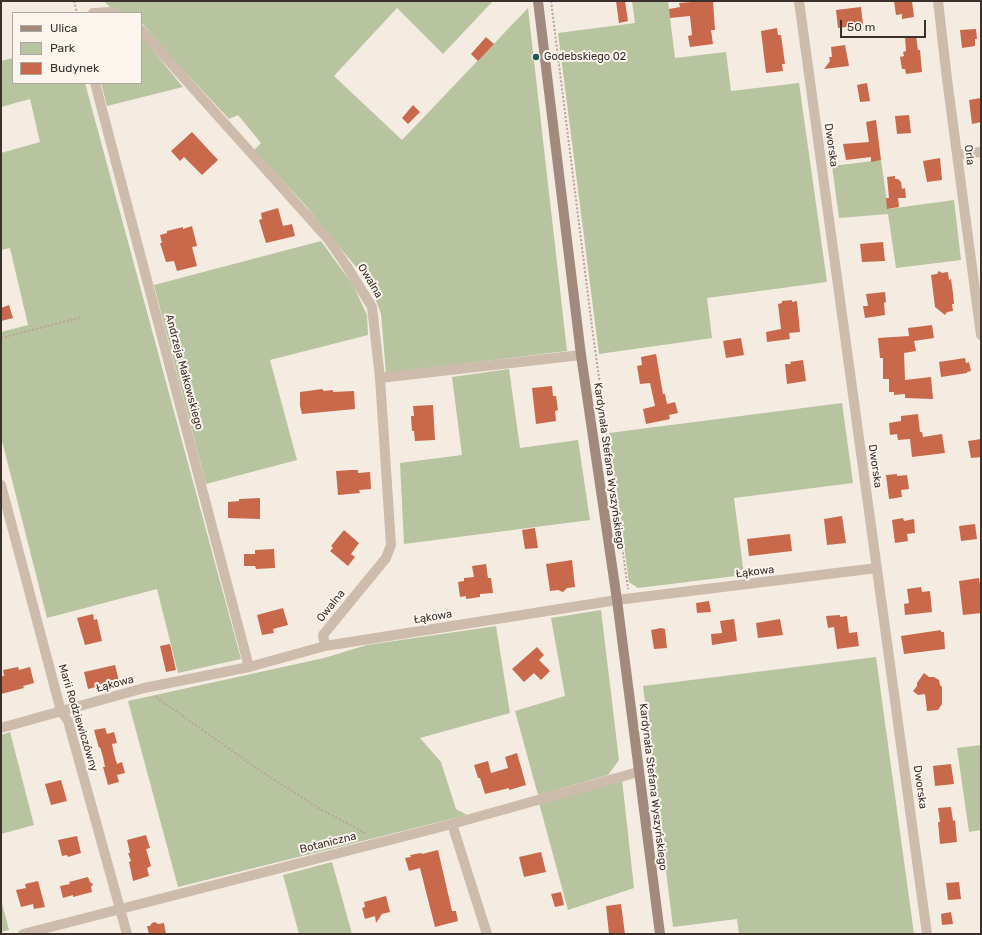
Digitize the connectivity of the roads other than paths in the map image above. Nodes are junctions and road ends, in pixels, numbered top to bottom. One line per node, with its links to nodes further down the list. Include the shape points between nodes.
1 (538, 1): 10 (main road, Kardynała Stefana Wyszyńskiego)
2 (800, 1): 13 (street, Dworska)
3 (941, 1): 7 (street, Orla)
4 (142, 31): 11 (street, Owalna, via 328,239 346,265 372,307)
5 (95, 84): 16 (street, Andrzeja Małkowskiego)
6 (981, 152): 7 (street)
7 (957, 155): 8 (street, Orla)
8 (980, 313): 9 (street, Orla)
9 (981, 335)
10 (581, 355): 11 (street); 14 (main road, Kardynała Stefana Wyszyńskiego)
11 (380, 378): 15 (street, Owalna, via 391,545 386,558 323,635)
12 (1, 485): 17 (street, Marii Rodziewiczówny)
13 (877, 568): 14 (street, Łąkowa); 26 (street, Dworska)
14 (617, 600): 15 (street, Łąkowa); 19 (main road, Kardynała Stefana Wyszyńskiego)
15 (325, 646): 16 (street, Łąkowa)
16 (249, 667): 17 (street, Łąkowa, via 144,688)
17 (61, 711): 18 (street, Łąkowa); 21 (street, Marii Rodziewiczówny, via 68,721)
18 (1, 728)
19 (638, 772): 20 (street, Botaniczna); 25 (main road, Kardynała Stefana Wyszyńskiego)
20 (452, 824): 21 (street, Botaniczna); 24 (street)
21 (120, 909): 22 (street, Botaniczna); 23 (street, Marii Rodziewiczówny)
22 (23, 934)
23 (126, 934)
24 (487, 934)
25 (660, 934)
26 (927, 934)

